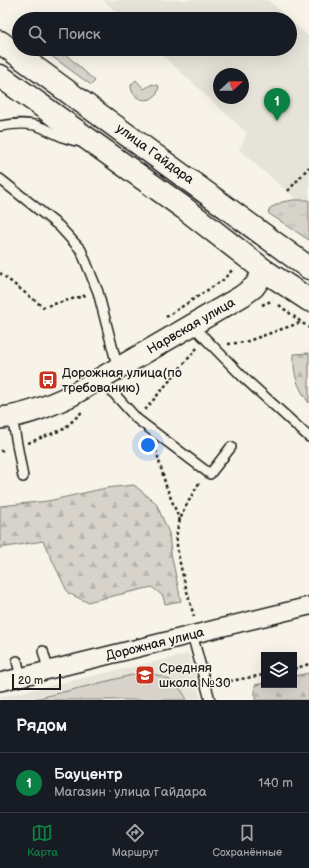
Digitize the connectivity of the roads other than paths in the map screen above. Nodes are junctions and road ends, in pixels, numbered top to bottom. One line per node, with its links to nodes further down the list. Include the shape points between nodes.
1 (0, 42): 2 (main road, улица Гайдара)
2 (12, 51)
3 (19, 56): 8 (main road, улица Гайдара)
4 (0, 76): 6 (main road, улица Гайдара)
5 (0, 126): 6 (lane, via 37,126 72,141)
6 (95, 143): 9 (main road, улица Гайдара)
7 (0, 179): 12 (lane, via 59,226 81,250 98,292)
8 (309, 268)
9 (265, 271): 10 (main road, улица Гайдара); 11 (street, Нарвская улица, via 254,287 242,296)
10 (309, 300)
11 (192, 325): 12 (street, Нарвская улица); 15 (lane, via 243,377)
12 (118, 369): 13 (street, Нарвская улица)
13 (97, 379): 14 (street, Нарвская улица, via 52,404); 16 (lane, via 152,432 210,474)
14 (6, 418): 17 (lane, via 17,447)
15 (309, 437)
16 (231, 447)
17 (23, 477)
18 (309, 606): 19 (street, Дорожная улица)
19 (195, 633): 21 (street, Дорожная улица); 23 (lane)
20 (43, 650): 21 (lane)
21 (48, 669): 22 (street, Дорожная улица, via 19,669)
22 (0, 682)
23 (210, 700)

